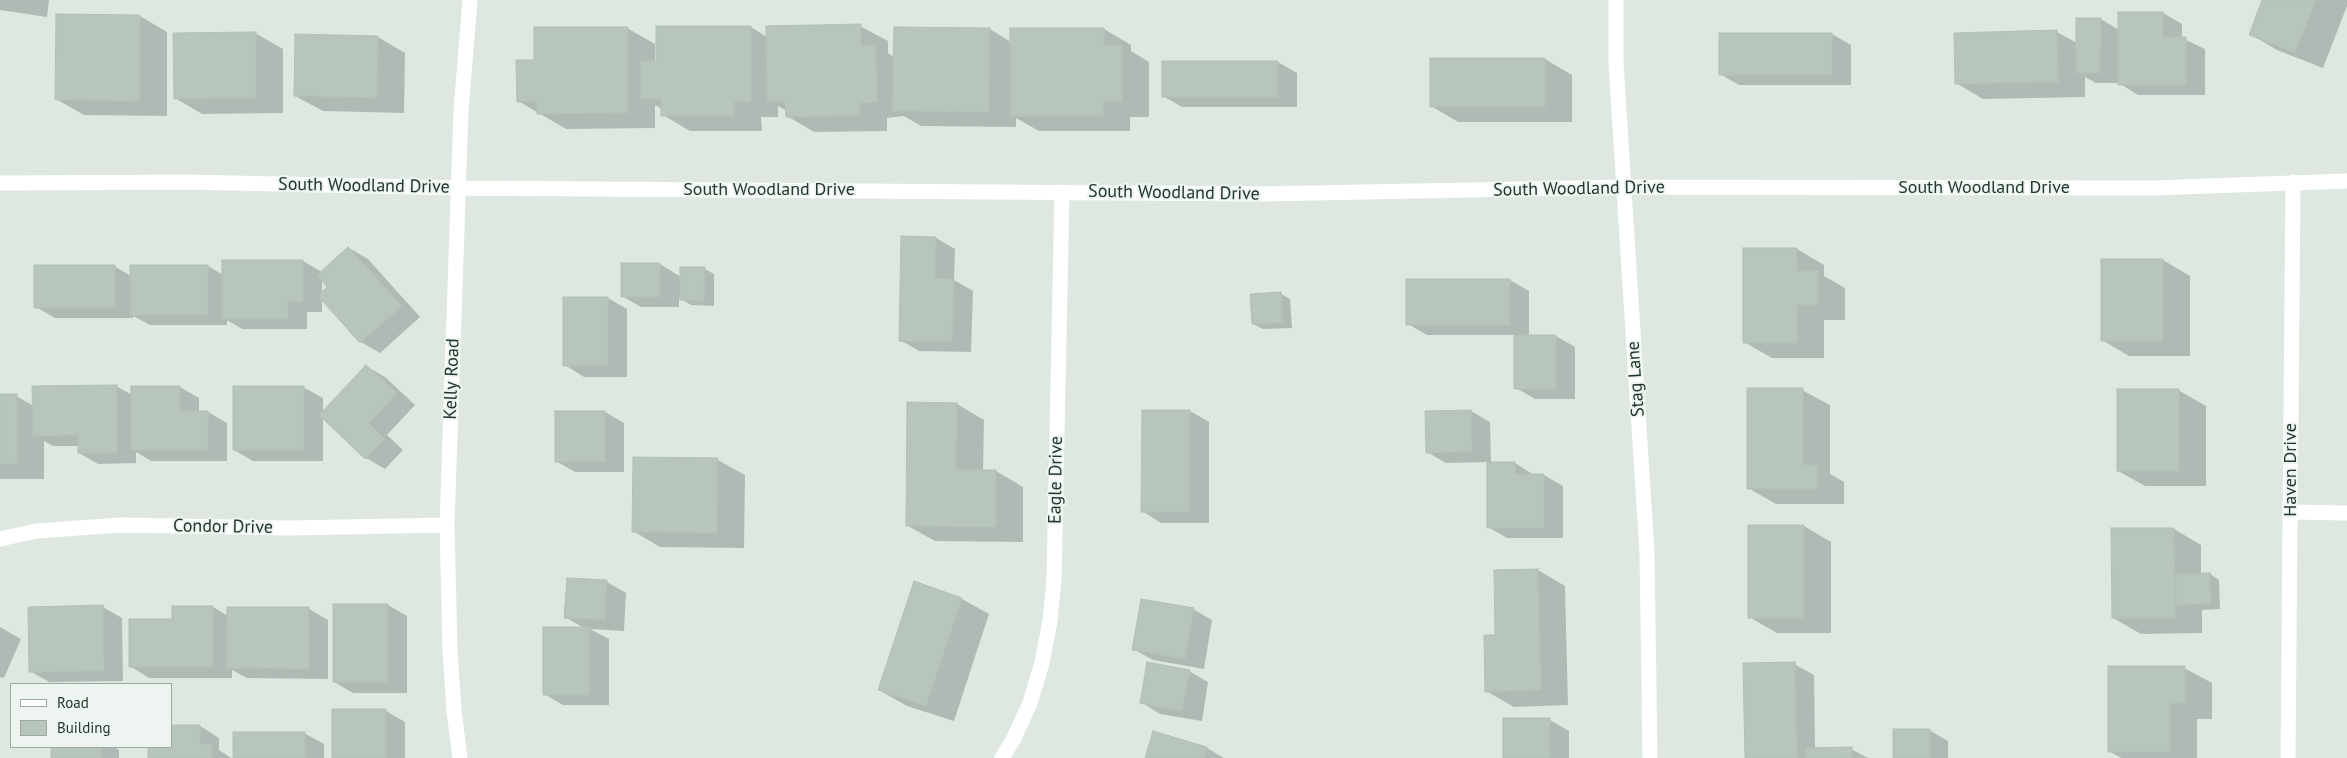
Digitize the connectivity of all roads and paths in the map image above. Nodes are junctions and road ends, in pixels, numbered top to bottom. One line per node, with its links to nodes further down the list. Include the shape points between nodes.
1 (470, 0): 7 (street, Kelly Road)
2 (1616, 0): 6 (street, Stag Lane, via 1616,63)
3 (2347, 181): 4 (street, South Woodland Drive)
4 (2293, 182): 6 (street, South Woodland Drive, via 2154,188); 9 (street, Haven Drive)
5 (0, 183): 7 (street, South Woodland Drive, via 187,182)
6 (1624, 187): 8 (street, South Woodland Drive, via 1261,194); 15 (street, Stag Lane, via 1648,553)
7 (459, 188): 8 (street, South Woodland Drive); 11 (street, Kelly Road)
8 (1062, 192): 14 (street, Eagle Drive, via 1054,579 1050,621 1030,703)
9 (2291, 512): 10 (street); 16 (street, Haven Drive)
10 (2347, 513)
11 (447, 525): 12 (street, Condor Drive, via 289,528 120,524 37,530); 13 (street, Kelly Road, via 450,650)
12 (0, 539)
13 (460, 758)
14 (1002, 758)
15 (1650, 758)
16 (2288, 758)

